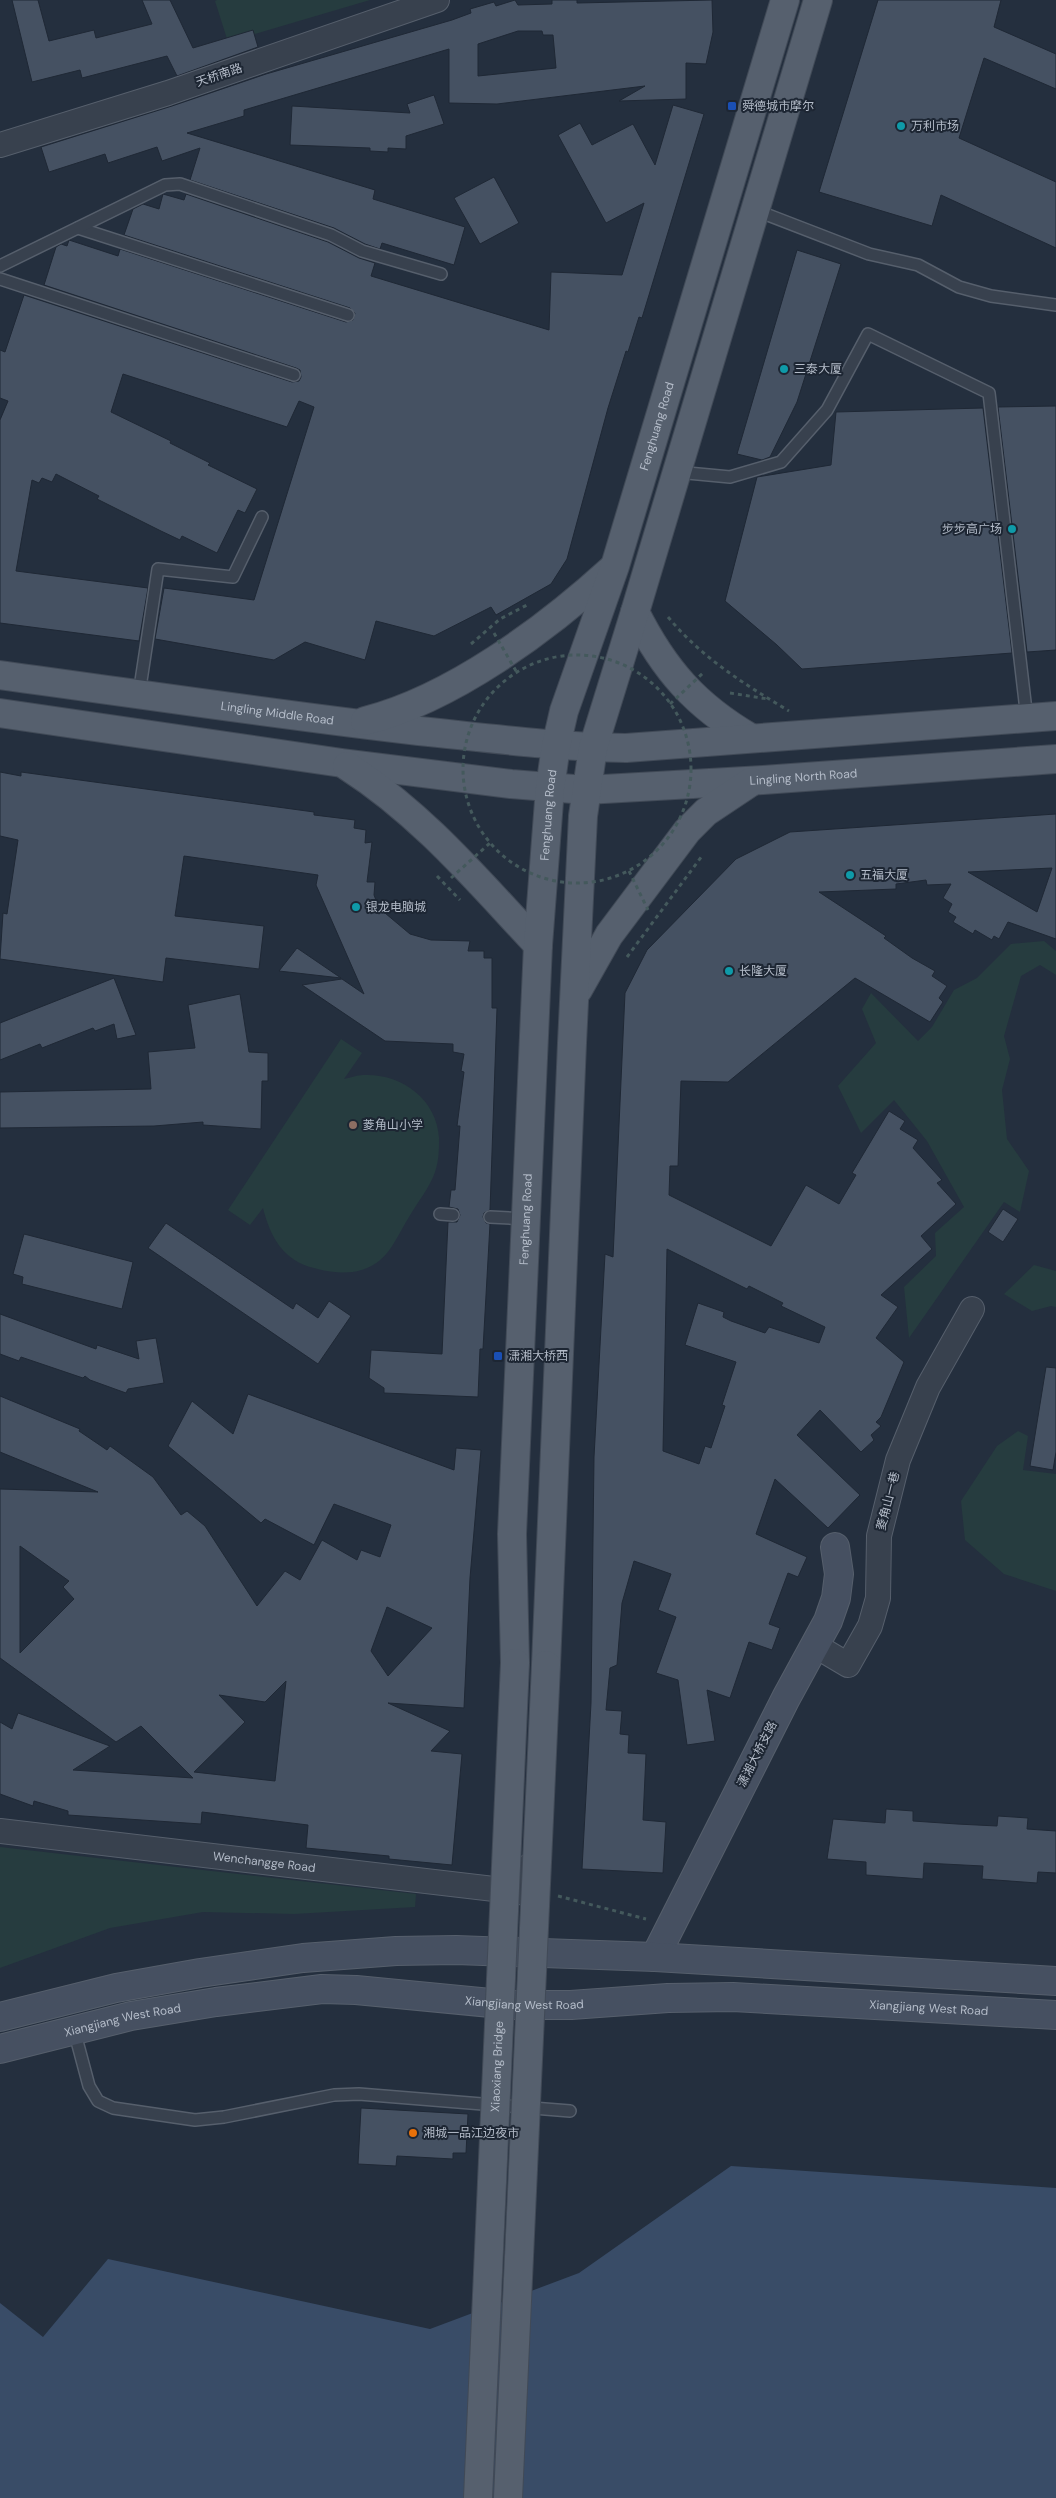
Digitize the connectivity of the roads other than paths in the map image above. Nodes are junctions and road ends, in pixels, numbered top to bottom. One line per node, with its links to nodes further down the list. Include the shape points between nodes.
1 (436, 0): 4 (street, 天桥南路, via 168,93)
2 (785, 0): 15 (main road, Fenghuang Road)
3 (818, 0): 5 (main road)
4 (0, 145)
5 (755, 210): 10 (lane, via 869,254 918,265 959,287 991,296); 13 (main road)
6 (78, 228): 7 (lane); 8 (lane, via 165,186 180,184 331,235 362,250); 11 (lane)
7 (0, 266)
8 (441, 274)
9 (0, 279): 12 (lane)
10 (1056, 305)
11 (348, 315)
12 (294, 374)
13 (678, 472): 16 (main road); 21 (lane, via 730,477 780,462 827,410 868,334 989,393)
14 (262, 517): 18 (lane, via 233,577 158,569)
15 (615, 566): 22 (main road, via 553,619 468,675 412,705); 24 (main road, Fenghuang Road, via 564,711)
16 (635, 612): 23 (main road, via 647,636 680,684 724,722); 25 (main road)
17 (0, 675): 18 (main road, Lingling Middle Road)
18 (138, 694): 22 (main road, Lingling Middle Road)
19 (0, 713): 27 (main road)
20 (1056, 716): 21 (main road)
21 (1027, 719): 23 (main road)
22 (355, 724): 24 (main road, Lingling Middle Road)
23 (751, 738): 25 (main road)
24 (556, 746): 25 (main road); 29 (main road, Fenghuang Road)
25 (593, 748): 30 (main road)
26 (1056, 759): 28 (main road, Lingling North Road)
27 (342, 763): 29 (main road); 31 (main road, via 394,797)
28 (752, 781): 30 (main road, Lingling North Road); 32 (main road, via 706,812 687,831 615,927)
29 (550, 788): 30 (main road, Lingling North Road); 31 (main road, Fenghuang Road)
30 (586, 790): 32 (main road)
31 (538, 945): 36 (main road, Fenghuang Road)
32 (575, 996): 51 (main road, bridge)
33 (440, 1214): 34 (lane)
34 (453, 1215)
35 (490, 1217): 36 (lane)
36 (526, 1219): 40 (main road, Fenghuang Road, via 512,1534)
37 (972, 1309): 39 (street, 菱角山一巷, via 928,1388 898,1460 879,1536 878,1598 870,1626 848,1665)
38 (835, 1547): 39 (main road, 潇湘大桥支路, via 839,1574 836,1598)
39 (816, 1646): 43 (main road, 潇湘大桥支路, via 786,1698)
40 (514, 1663): 50 (main road, Xiaoxiang Bridge, bridge)
41 (531, 1792): 42 (street, Wenchangge Road, via 528,1892)
42 (0, 1831)
43 (654, 1957): 44 (main road); 46 (main road, via 456,1950 303,1958 116,1988)
44 (1056, 1981)
45 (1056, 2015): 47 (main road, Xiangjiang West Road, via 732,1997 512,2005 322,1989 216,2002 132,2016)
46 (0, 2018)
47 (74, 2030): 48 (main road, Xiangjiang West Road); 49 (lane, via 89,2086 98,2101 134,2112 195,2120 334,2095 359,2094)
48 (0, 2049)
49 (570, 2111)
50 (478, 2498)
51 (508, 2498)

